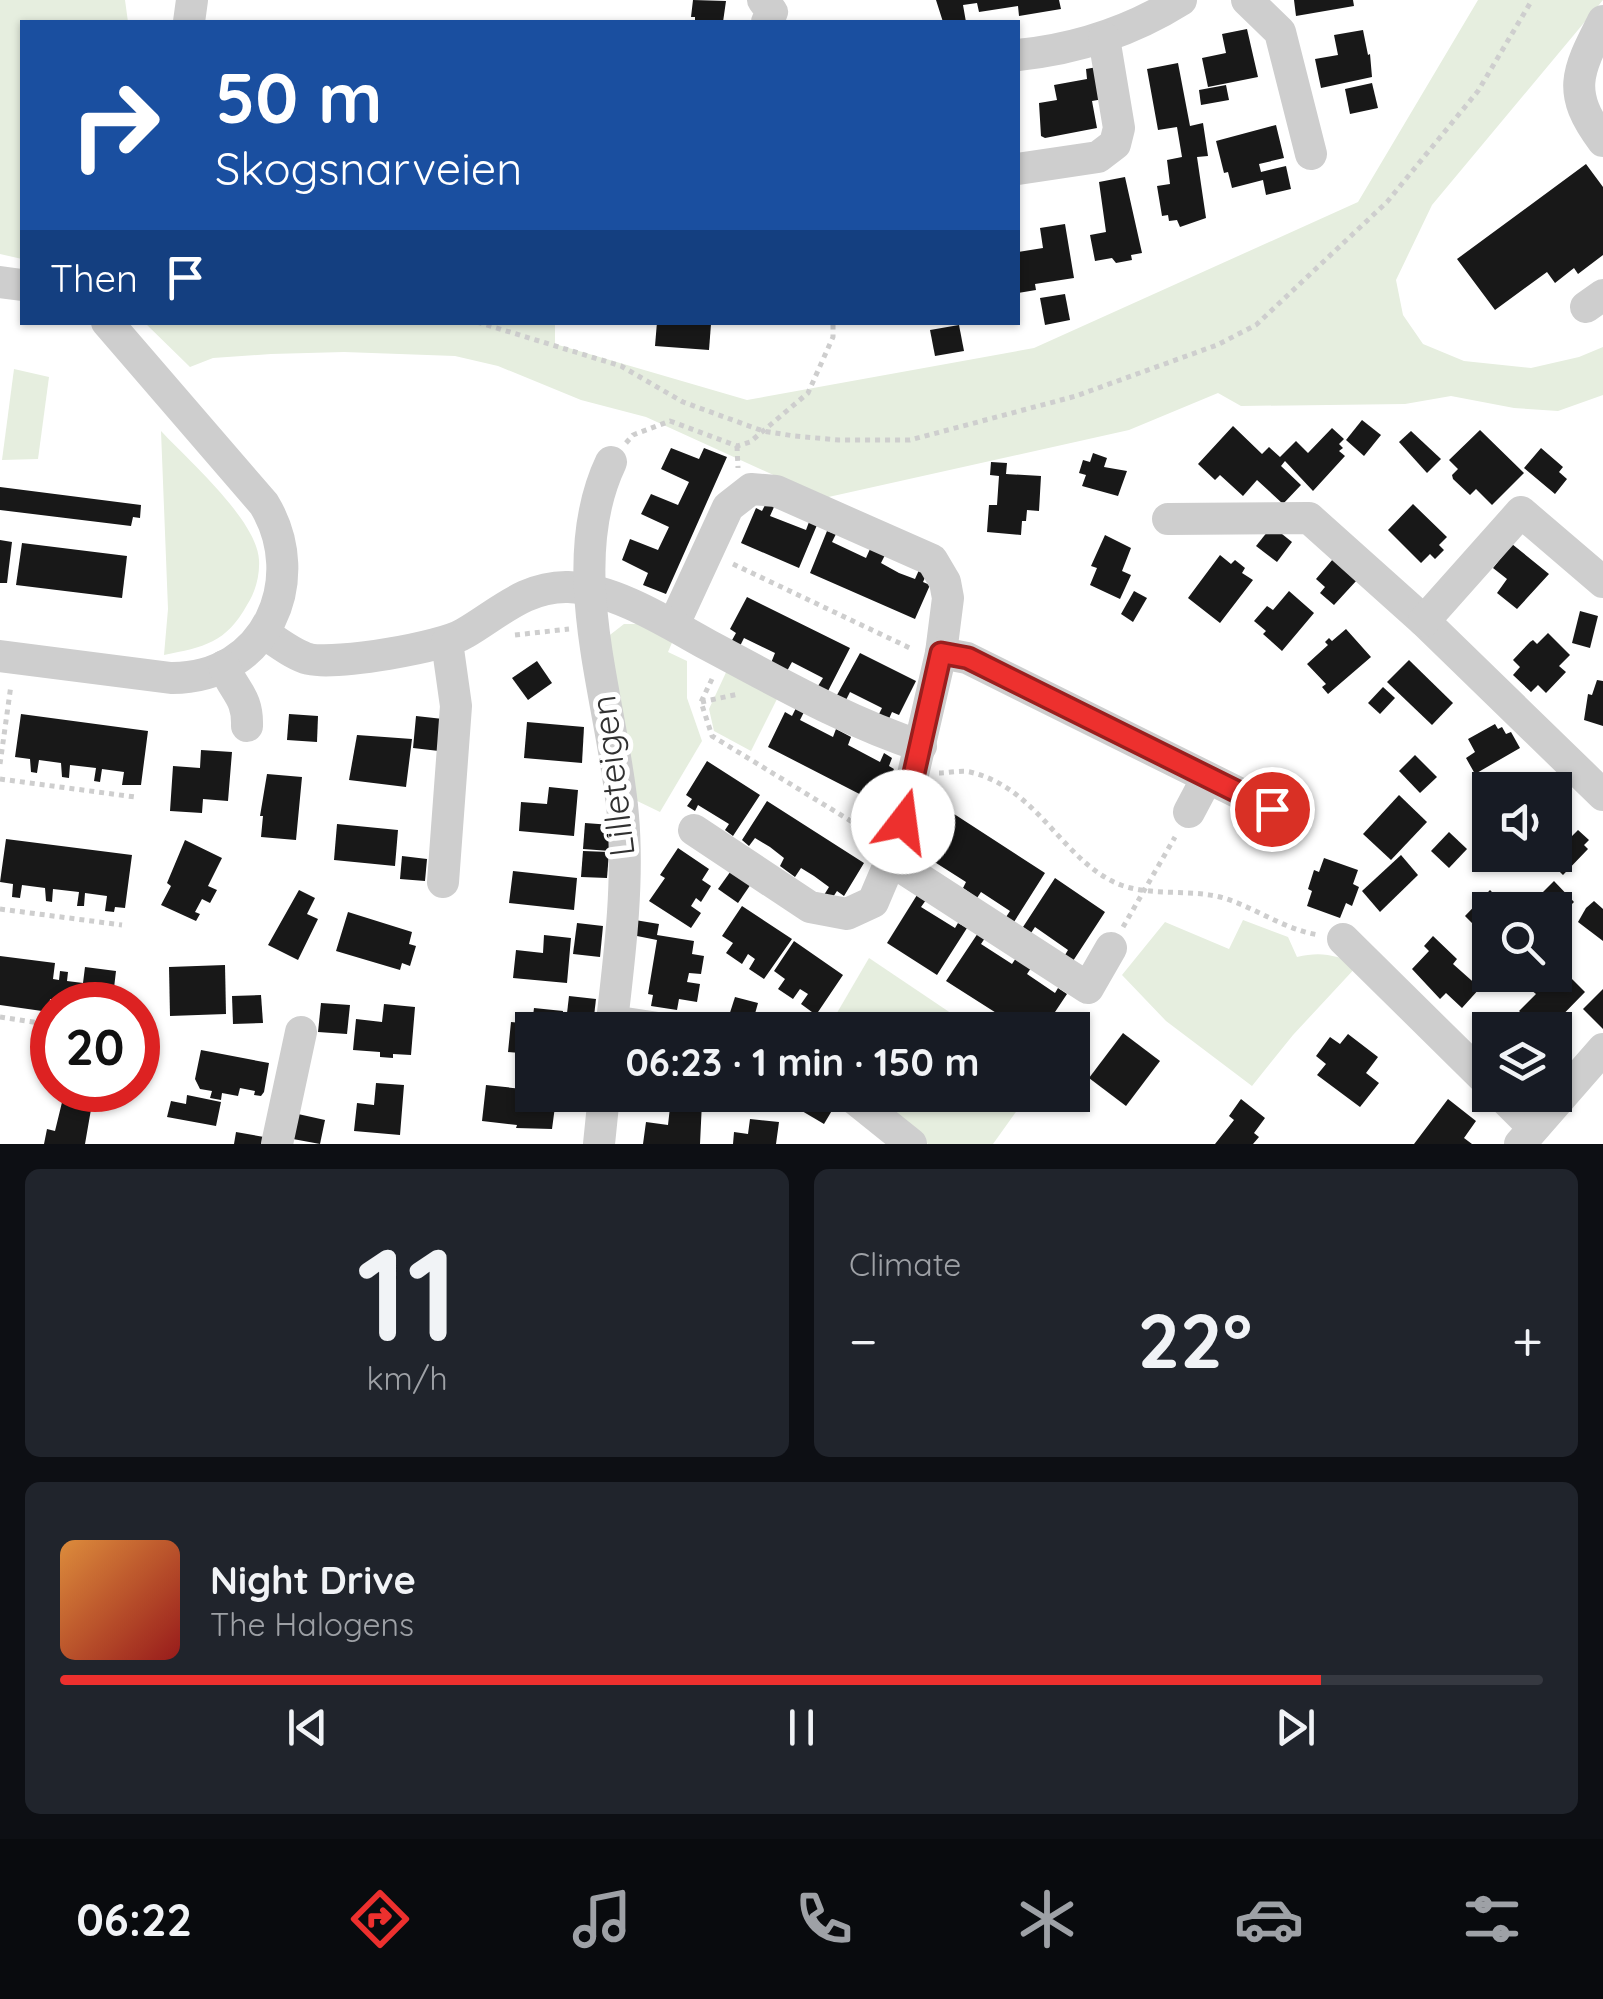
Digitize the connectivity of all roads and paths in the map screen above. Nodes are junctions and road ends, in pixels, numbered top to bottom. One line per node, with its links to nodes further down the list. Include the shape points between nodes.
1 (1181, 0): 5 (street)
2 (1247, 0): 9 (street, via 1280,32)
3 (1532, 0): 14 (path, via 1478,91 1387,202 1256,325 1076,396 910,440)
4 (1603, 21): 7 (street, via 1577,80)
5 (1104, 38): 6 (street); 10 (street, via 1119,128 1115,144 1098,157)
6 (1020, 56)
7 (1592, 99): 8 (street)
8 (1603, 142)
9 (1311, 154)
10 (1020, 169)
11 (110, 325): 23 (street, via 269,512 284,571)
12 (486, 325): 14 (path, via 622,366 682,402)
13 (833, 325): 14 (path, via 808,393)
14 (763, 430): 15 (path, via 737,446 670,421 633,435)
15 (611, 462): 19 (street, Lilleteigen, via 593,519)
16 (1168, 519): 20 (street, via 1309,518)
17 (708, 552): 21 (street); 28 (path); 28 (street, via 728,507 751,489 776,491 932,560 948,598)
18 (1603, 582): 20 (street, via 1521,512)
19 (591, 591): 21 (street); 22 (street, Lilleteigen); 25 (street, via 535,592)
20 (1424, 620): 35 (street)
21 (674, 624): 26 (street)
22 (594, 626): 24 (path); 47 (street, Lilleteigen, via 624,830)
23 (262, 633): 25 (street, via 314,660); 29 (street)
24 (507, 636)
25 (447, 642): 41 (street, via 456,706)
26 (725, 654): 31 (street); 40 (path, via 701,702 712,736)
27 (7, 657): 29 (street, via 187,678); 32 (path)
28 (940, 658): 31 (street); 33 (street, via 968,658)
29 (224, 666): 30 (street, via 248,706)
30 (247, 726)
31 (919, 757): 40 (street); 42 (path, via 942,773 968,771 1010,791 1043,816 1080,860 1122,886)
32 (0, 764)
33 (1207, 778): 37 (street); 38 (street)
34 (0, 779): 36 (path)
35 (1603, 795)
36 (135, 797)
37 (1272, 809)
38 (1189, 812): 42 (path)
39 (694, 830): 40 (street, via 810,906 835,914 873,902)
40 (894, 855): 46 (street, via 1088,988)
41 (443, 882)
42 (1146, 890): 45 (path, via 1225,898 1288,927); 46 (path)
43 (0, 909): 44 (path)
44 (122, 925)
45 (1343, 939): 52 (street)
46 (1111, 948)
47 (613, 1012)
48 (0, 1017): 49 (path)
49 (30, 1021)
50 (301, 1032): 57 (street)
51 (1603, 1049): 56 (street)
52 (1472, 1066)
53 (602, 1112): 58 (street)
54 (872, 1112): 59 (street)
55 (1512, 1112): 56 (street)
56 (1526, 1135)
57 (278, 1144)
58 (598, 1144)
59 (912, 1144)

